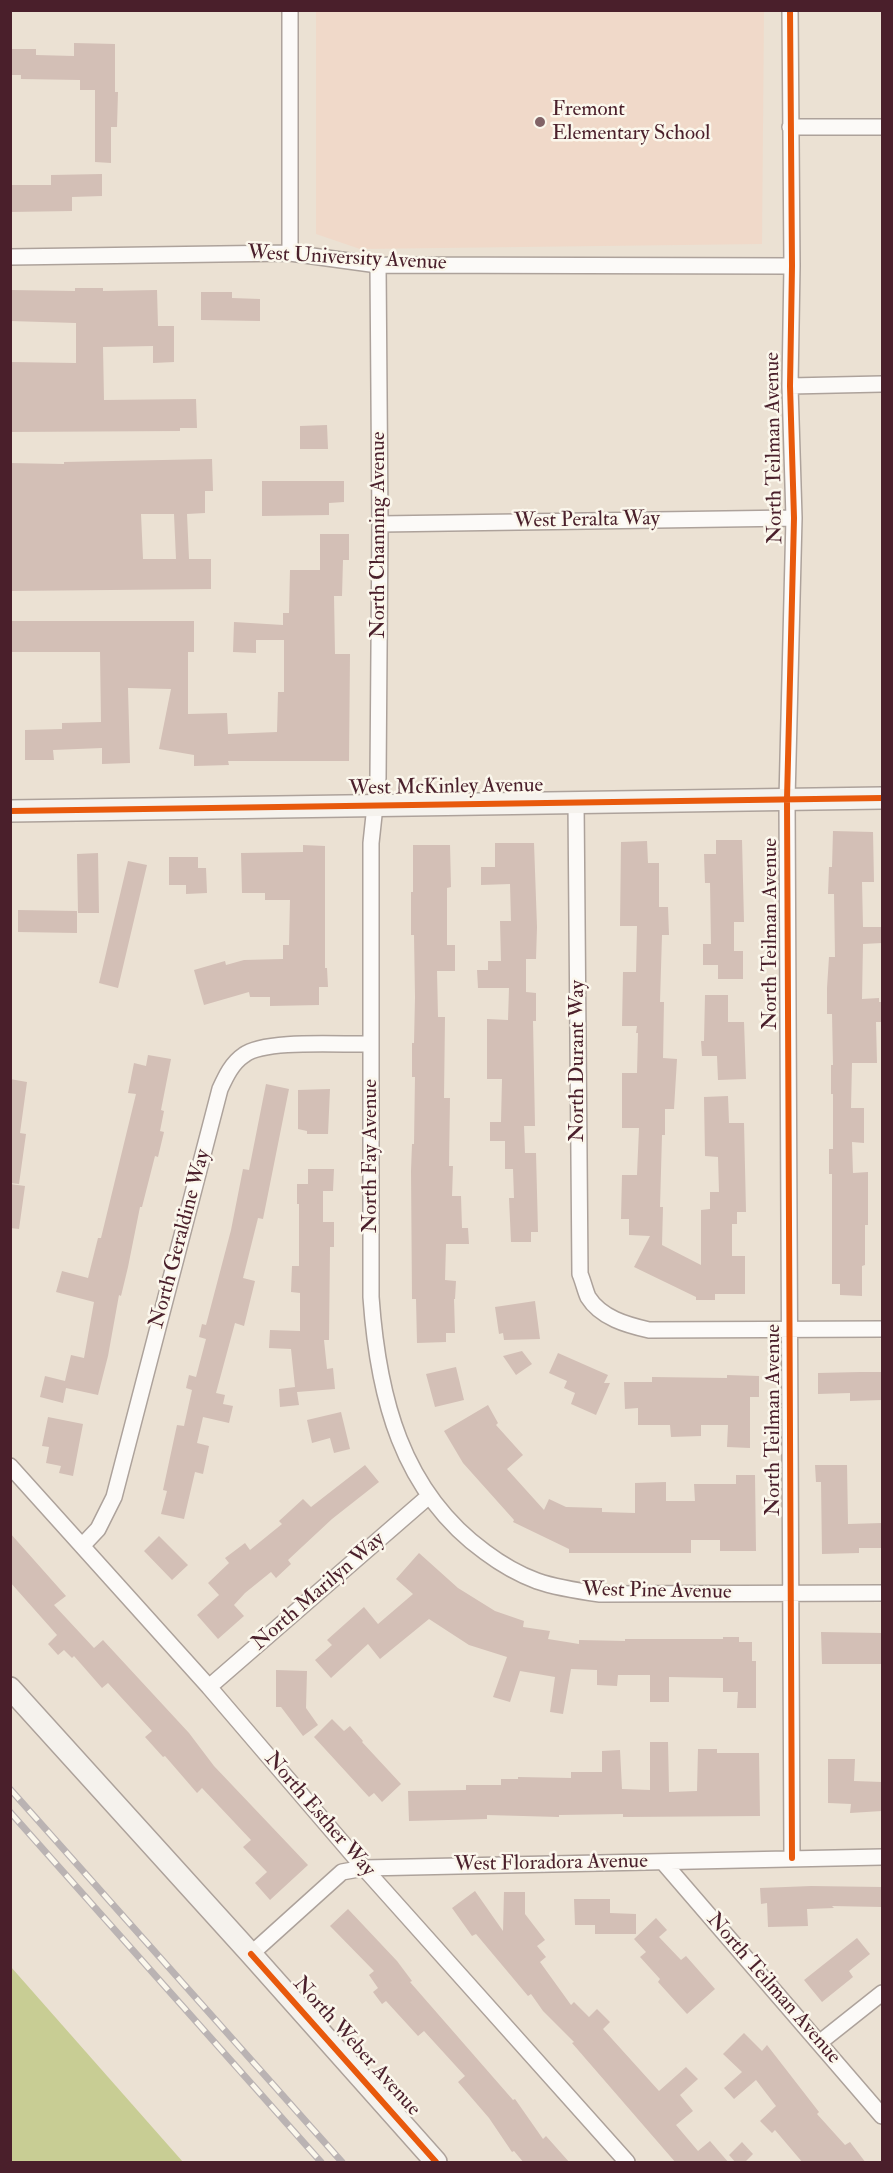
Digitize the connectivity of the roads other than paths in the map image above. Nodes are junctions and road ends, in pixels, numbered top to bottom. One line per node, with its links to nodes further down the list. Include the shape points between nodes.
1 (290, 10): 5 (street)
2 (790, 10): 3 (street, North Teilman Avenue)
3 (790, 127): 4 (street); 8 (street, North Teilman Avenue)
4 (882, 127)
5 (290, 252): 6 (street, West University Avenue); 7 (street, West University Avenue)
6 (10, 256)
7 (378, 265): 8 (street, West University Avenue); 12 (street, North Channing Avenue)
8 (792, 266): 10 (street, North Teilman Avenue)
9 (882, 384): 10 (street)
10 (790, 386): 11 (street, North Teilman Avenue)
11 (794, 518): 12 (street, West Peralta Way); 14 (street, North Teilman Avenue)
12 (380, 524): 16 (street, North Channing Avenue)
13 (882, 798): 14 (main road, West McKinley Avenue)
14 (787, 799): 15 (main road, West McKinley Avenue); 20 (street, North Teilman Avenue)
15 (576, 802): 16 (main road, West McKinley Avenue); 20 (street, North Durant Way, via 580,1274 589,1297 604,1313 624,1324 649,1330)
16 (375, 806): 17 (main road, West McKinley Avenue); 18 (street, North Fay Avenue, via 371,843)
17 (10, 811)
18 (371, 1044): 22 (street, North Fay Avenue, via 373,1333 388,1412 404,1452); 23 (street, North Geraldine Way, via 268,1046 246,1053 230,1068 220,1089 114,1497 98,1529)
19 (882, 1329): 20 (street)
20 (790, 1330): 25 (street, North Teilman Avenue)
21 (10, 1467): 23 (street, North Esther Way)
22 (429, 1496): 25 (street, West Pine Avenue, via 448,1522 503,1566 566,1590 600,1594); 26 (street, North Marilyn Way)
23 (82, 1546): 26 (street, North Esther Way)
24 (882, 1593): 25 (street, West Pine Avenue)
25 (791, 1594): 29 (street, North Teilman Avenue)
26 (209, 1687): 31 (street, North Esther Way)
27 (10, 1688): 32 (main road, North Weber Avenue)
28 (882, 1857): 29 (street, West Floradora Avenue)
29 (792, 1858): 30 (street, West Floradora Avenue)
30 (663, 1862): 31 (street, West Floradora Avenue); 34 (street, North Teilman Avenue)
31 (364, 1868): 32 (street, West Floradora Avenue, via 342,1872); 37 (street, North Esther Way)
32 (251, 1954): 36 (main road, North Weber Avenue)
33 (882, 1994): 34 (street)
34 (819, 2043): 35 (street, North Teilman Avenue)
35 (882, 2116)
36 (436, 2163)
37 (627, 2163)

